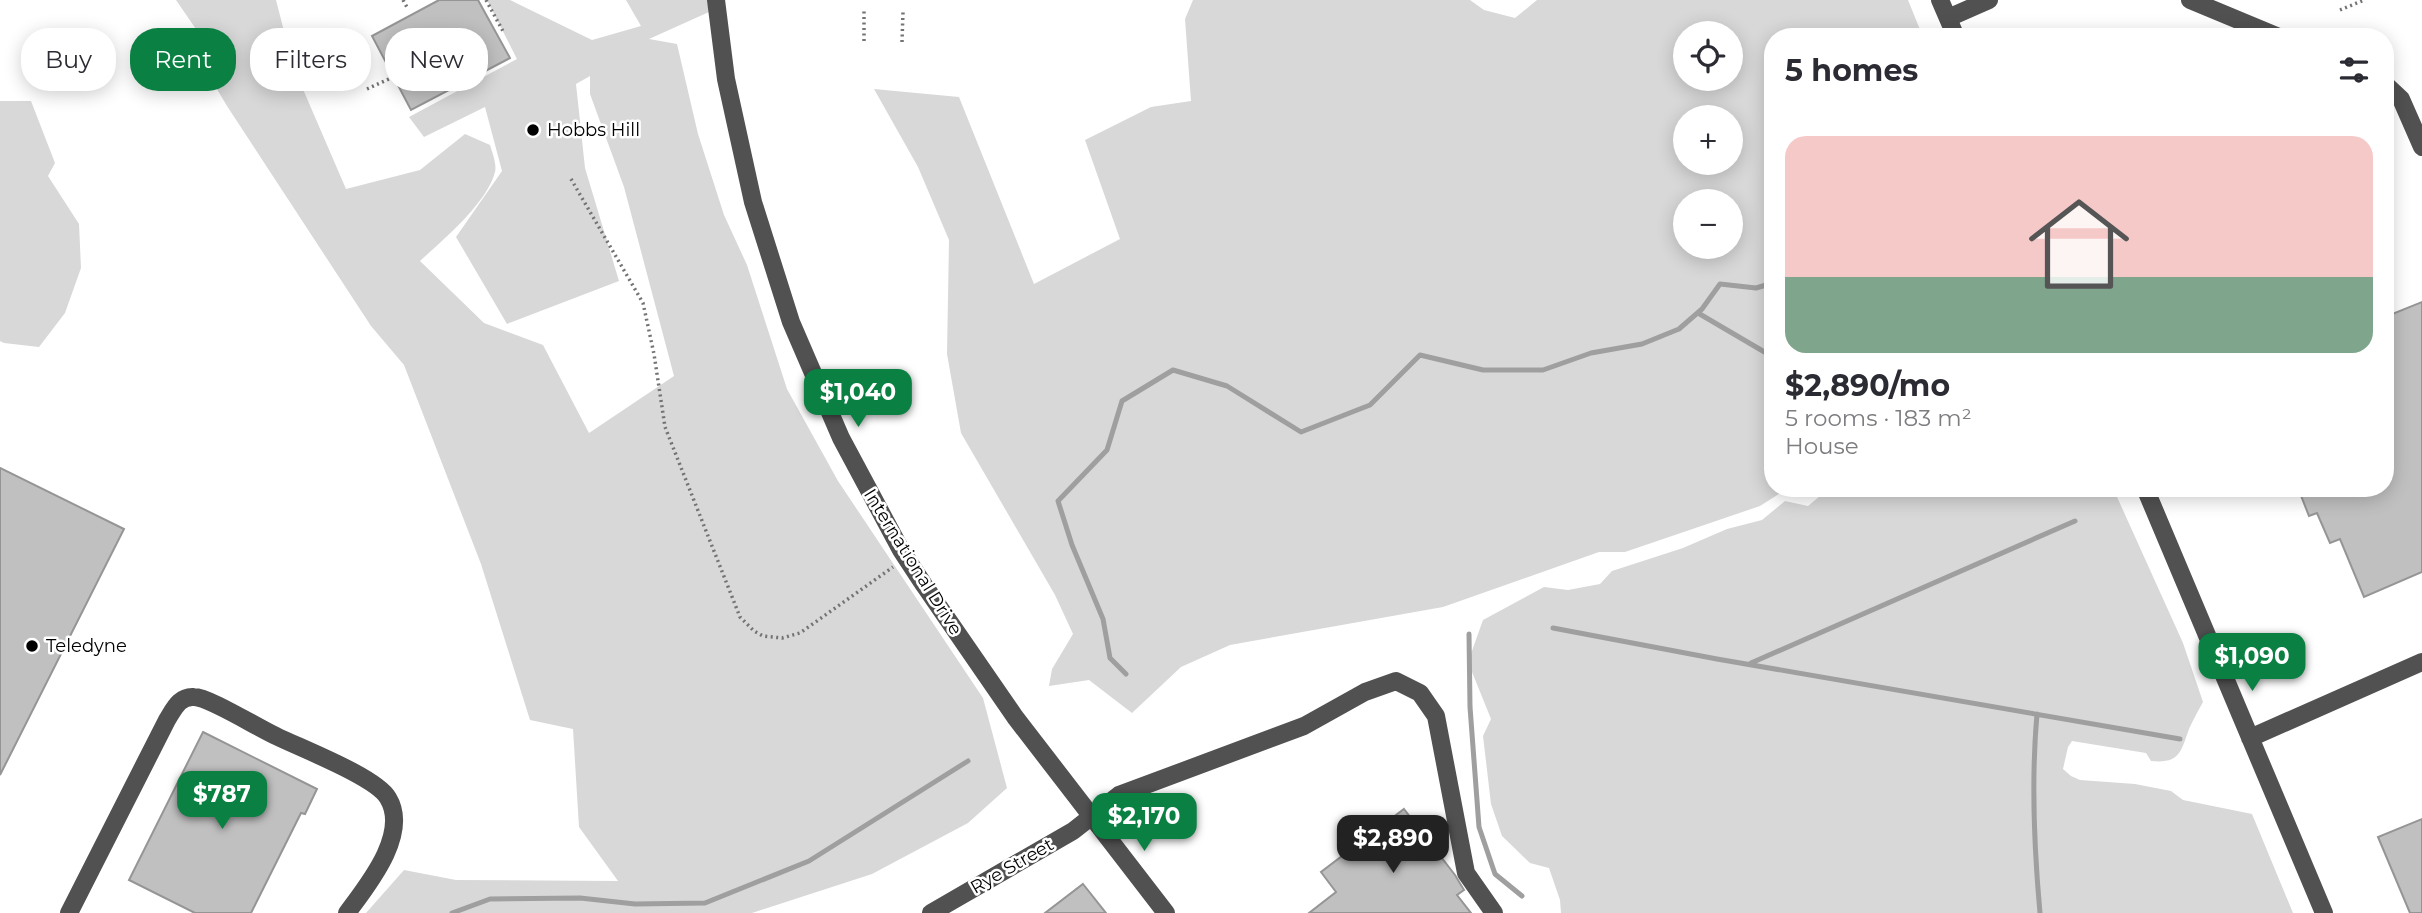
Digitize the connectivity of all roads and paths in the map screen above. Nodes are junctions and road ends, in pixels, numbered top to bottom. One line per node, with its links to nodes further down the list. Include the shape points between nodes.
1 (403, 0): 8 (path)
2 (486, 0): 15 (path)
3 (716, 0): 23 (street, International Drive, via 743,161 777,282 841,438)
4 (1940, 0): 12 (street)
5 (1989, 0): 12 (street)
6 (2190, 0): 14 (street)
7 (2364, 0): 9 (path)
8 (408, 9)
9 (2340, 10)
10 (864, 11): 16 (path)
11 (903, 12): 17 (path)
12 (1948, 18): 13 (street)
13 (1952, 28)
14 (2257, 28)
15 (504, 33)
16 (864, 41)
17 (902, 42)
18 (2394, 92): 19 (street)
19 (2416, 118): 20 (street)
20 (2422, 147)
21 (571, 179): 23 (path, via 643,303 665,427 746,625 762,636 791,637)
22 (2149, 497): 25 (street)
23 (906, 558): 26 (street, International Drive, via 1015,718)
24 (2422, 662): 25 (street)
25 (2250, 738): 33 (street)
26 (1092, 816): 27 (street, Rye Street); 31 (street, International Drive); 32 (street, Rye Street, via 1119,795 1304,726 1365,692 1396,681 1420,693 1436,716 1466,873)
27 (954, 907): 30 (street, Rye Street)
28 (68, 913): 29 (street, via 176,704 195,696 364,778 388,797 394,821 384,859)
29 (346, 913)
30 (931, 913)
31 (1166, 913)
32 (1494, 913)
33 (2324, 913)

